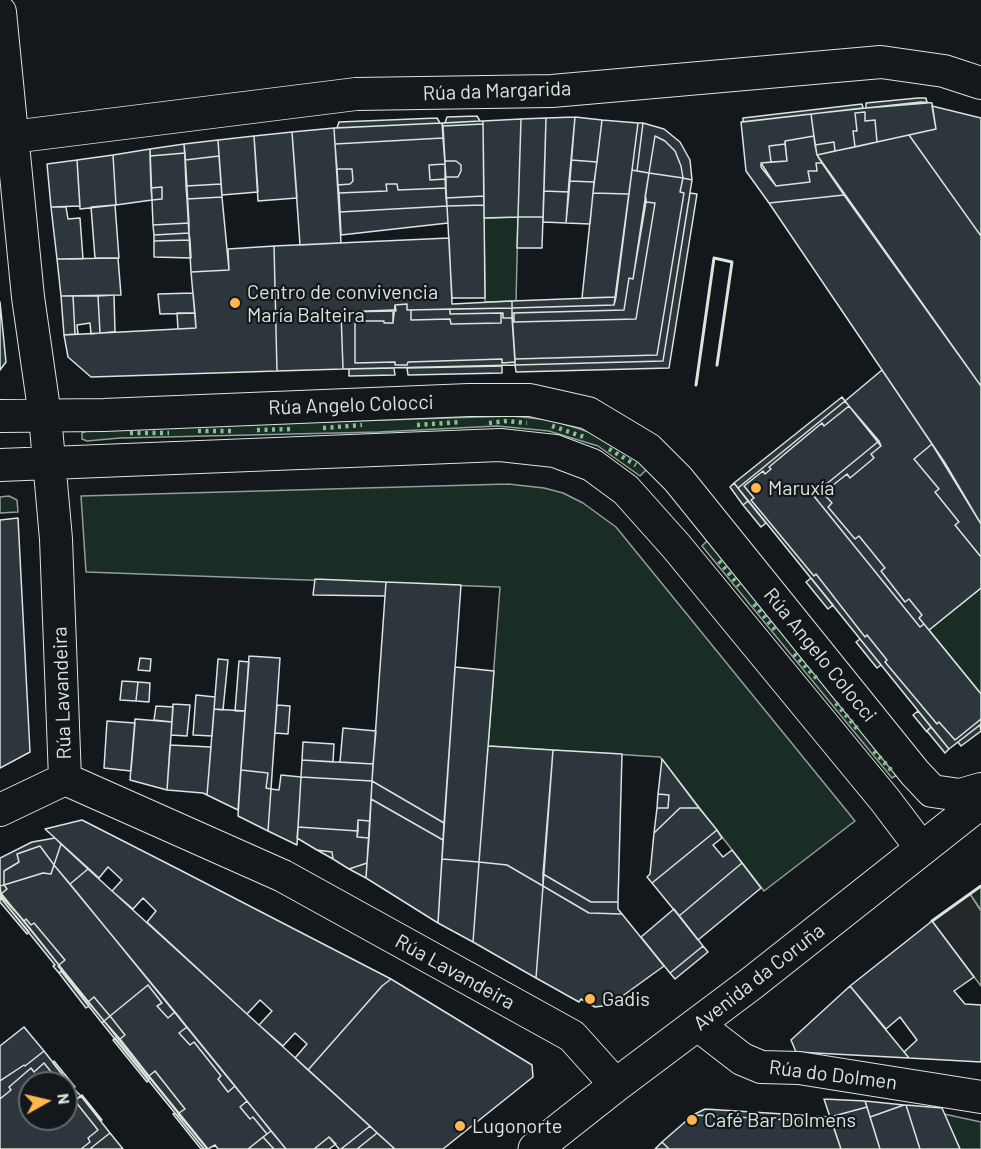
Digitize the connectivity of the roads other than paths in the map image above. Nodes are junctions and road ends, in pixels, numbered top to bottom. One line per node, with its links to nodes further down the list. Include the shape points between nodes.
1 (0, 12): 3 (street, Rúa Lavandeira)
2 (981, 83): 3 (street, Rúa da Margarida, via 944,71 881,62 552,91 356,94)
3 (12, 137): 5 (street, Rúa Lavandeira)
4 (0, 416): 5 (street, Rúa Angelo Colocci)
5 (45, 416): 6 (street, Rúa Lavandeira); 8 (street, Rúa Angelo Colocci, via 530,400 588,413 648,449)
6 (49, 463): 7 (street, Rúa Angelo Colocci); 9 (street, Rúa Angelo Colocci, via 500,445 555,452 592,465); 10 (street, Rúa Lavandeira, via 56,539)
7 (0, 465)
8 (678, 479): 9 (street); 11 (street, Rúa Angelo Colocci, via 915,773 932,790 960,795)
9 (644, 509): 14 (street, Rúa Angelo Colocci)
10 (65, 779): 13 (street); 16 (street, Rúa Lavandeira, via 294,881 572,1036)
11 (981, 789)
12 (981, 802): 14 (street, Avenida da Coruña)
13 (0, 810)
14 (922, 849): 15 (street, Avenida da Coruña)
15 (698, 1025): 16 (street, Avenida da Coruña); 17 (street, Rúa do Dolmen, via 742,1059 761,1067 799,1068)
16 (616, 1085): 18 (street, Avenida da Coruña)
17 (981, 1097)
18 (535, 1149)

